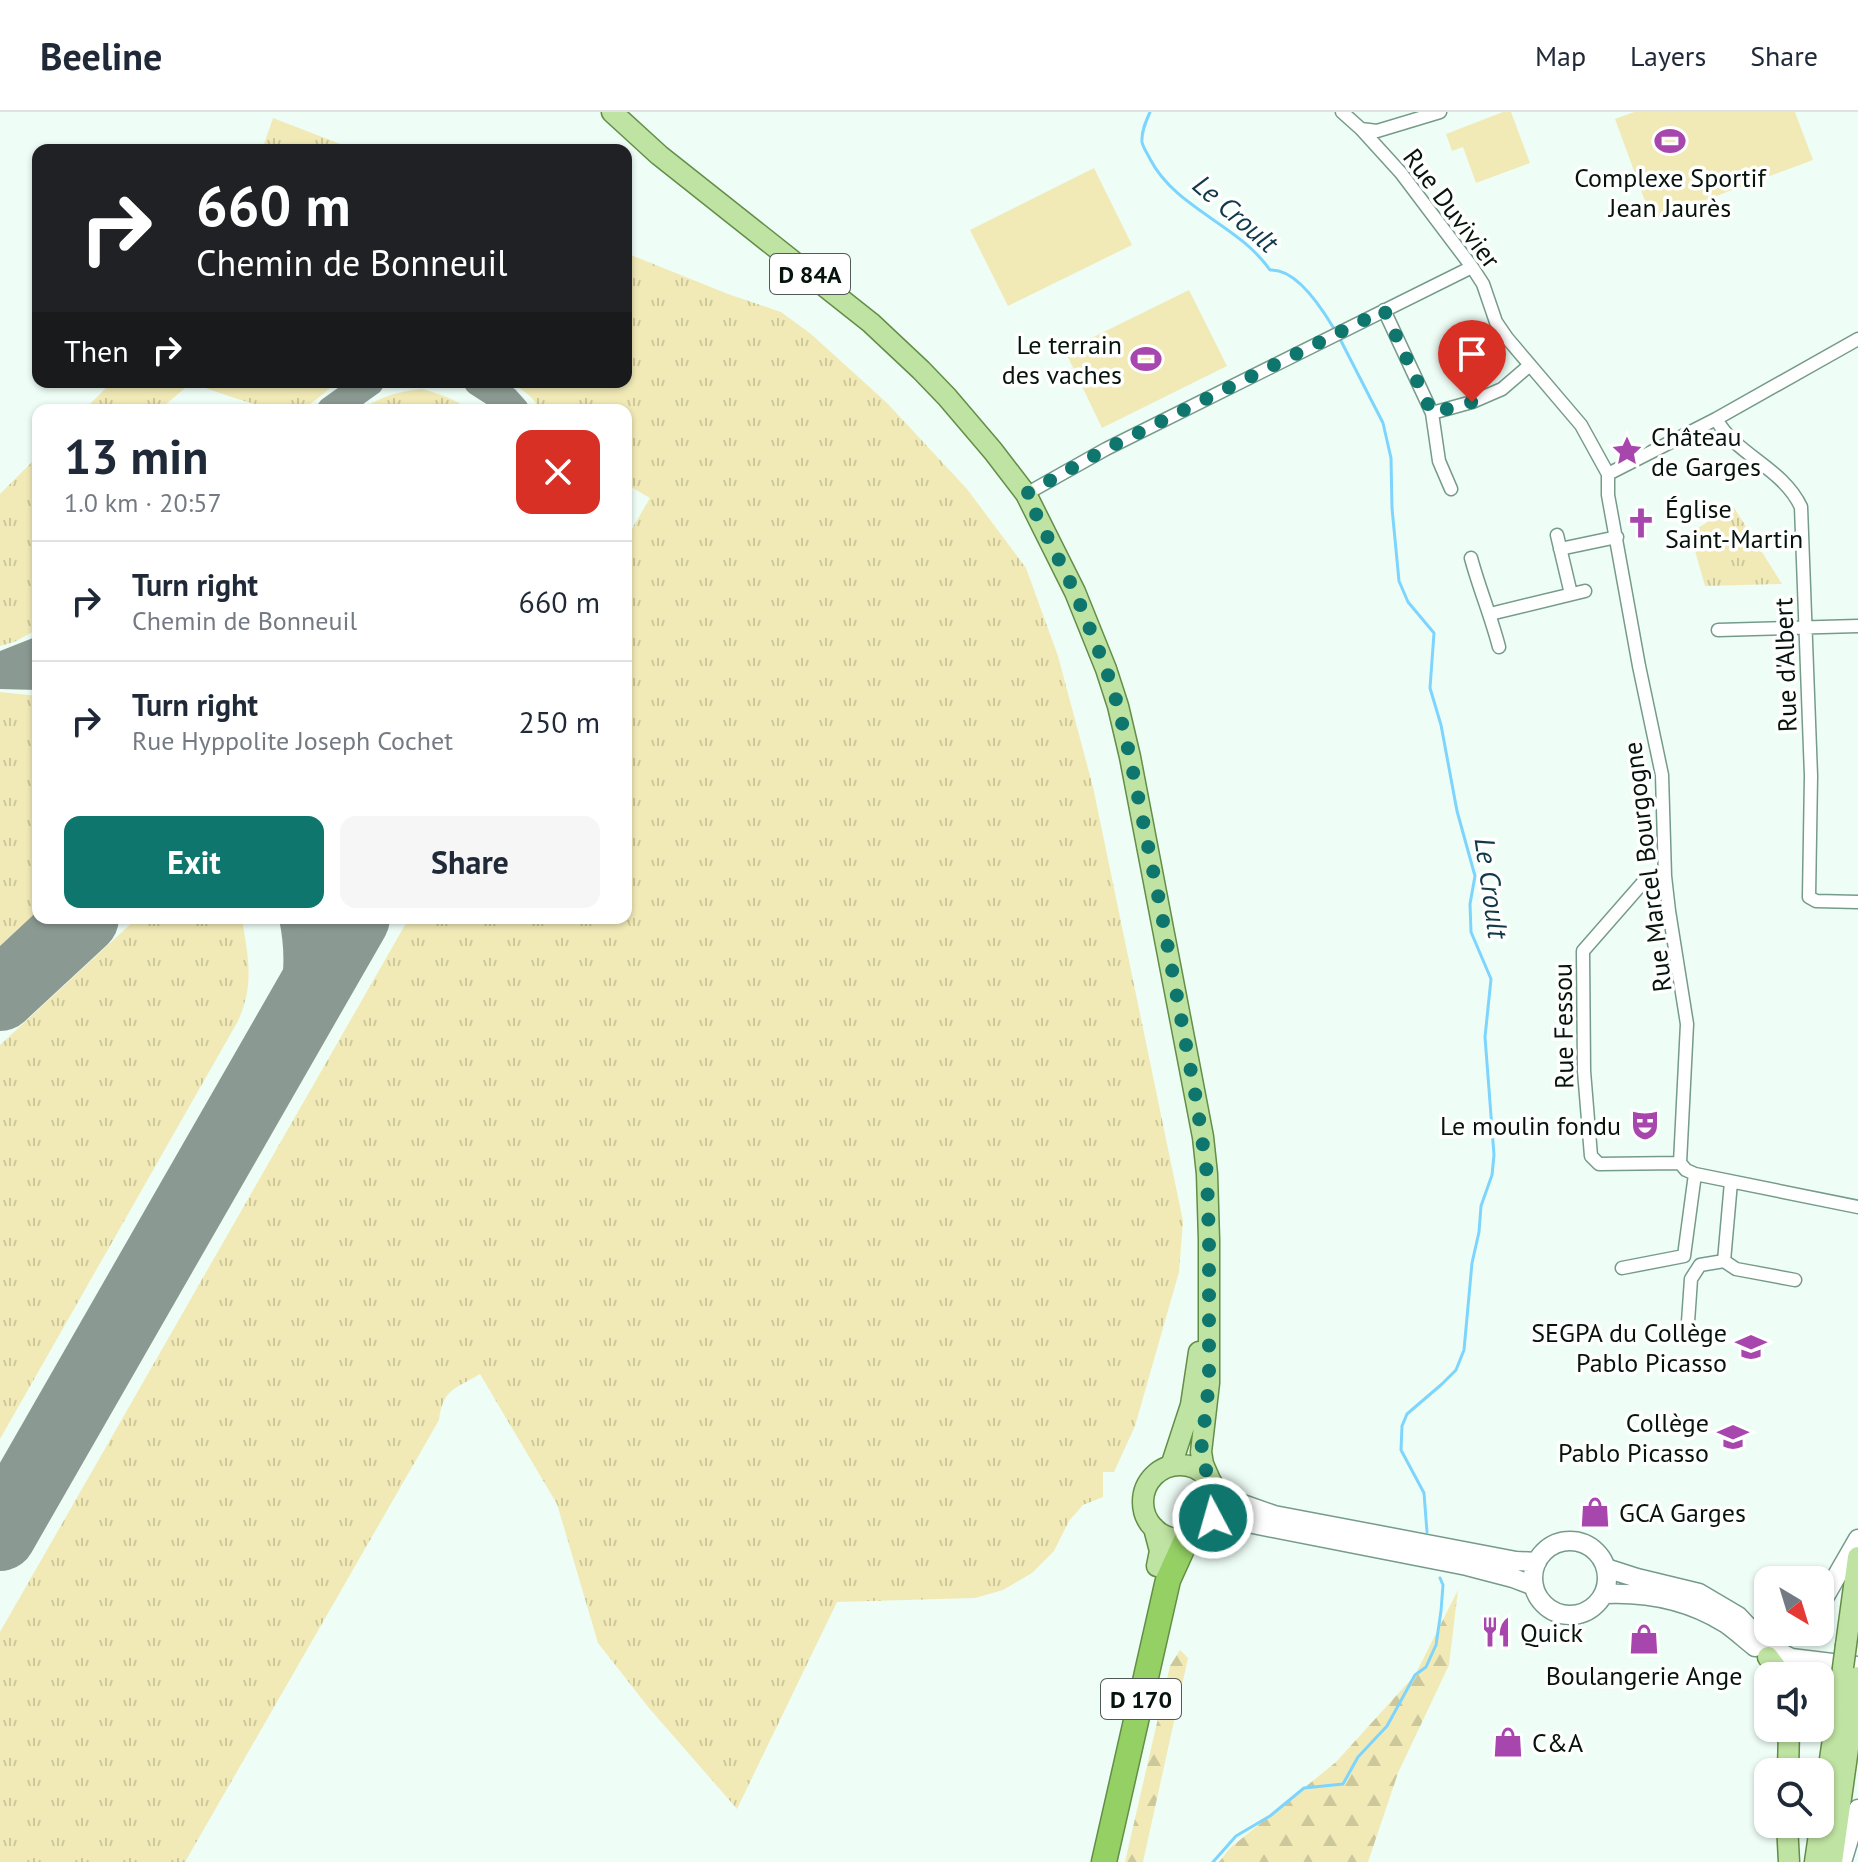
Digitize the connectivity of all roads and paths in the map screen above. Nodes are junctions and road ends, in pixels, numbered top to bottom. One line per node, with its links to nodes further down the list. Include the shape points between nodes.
1 (612, 112): 11 (main road, D 84A, via 871,323)
2 (1342, 112): 4 (street, Rue Duvivier)
3 (1440, 112): 4 (street, via 1377,131)
4 (1361, 129): 5 (street, Rue Duvivier)
5 (1472, 267): 6 (street); 8 (street, Rue Duvivier, via 1496,322)
6 (1384, 310): 9 (street); 14 (street)
7 (1858, 339): 10 (street)
8 (1530, 365): 9 (street, via 1502,389); 12 (street, Rue Duvivier, via 1581,425)
9 (1432, 413): 13 (street, via 1439,461)
10 (1716, 419): 12 (street); 24 (street, Rue d'Albert, via 1723,432 1782,479 1801,507)
11 (993, 451): 14 (main road, D 84A); 16 (main road, D 84A)
12 (1608, 474): 17 (street, Rue Marcel Bourgogne)
13 (1451, 489)
14 (1026, 494): 16 (main road, D 84A)
15 (1557, 535): 18 (street)
16 (1048, 537): 36 (main road, D 84A, via 1096,642 1130,757 1203,1137)
17 (1617, 537): 18 (street); 27 (street, Rue Marcel Bourgogne, via 1662,775)
18 (1560, 549): 21 (street)
19 (1471, 558): 22 (street)
20 (1585, 591): 21 (street)
21 (1571, 594): 22 (street)
22 (1490, 614): 26 (street)
23 (1858, 626): 24 (street)
24 (1805, 627): 25 (street); 28 (street, Rue d'Albert, via 1809,897)
25 (1718, 630)
26 (1499, 647)
27 (1665, 876): 29 (street, Rue Marcel Bourgogne, via 1687,1024); 29 (street, Rue Fessou, via 1646,879 1583,951 1584,1071 1591,1156 1599,1164)
28 (1858, 902)
29 (1680, 1163): 30 (street)
30 (1695, 1174): 31 (street); 34 (street, via 1684,1256)
31 (1731, 1182): 32 (street); 33 (street)
32 (1858, 1207)
33 (1724, 1261): 35 (street, via 1736,1269); 37 (street, via 1700,1265 1691,1279)
34 (1622, 1268)
35 (1795, 1280)
36 (1208, 1296): 38 (main road, D 84A, via 1191,1405); 39 (main road, D 84A, via 1209,1383 1201,1452)
37 (1688, 1322)
38 (1171, 1466): 39 (main road, via 1192,1467); 40 (main road, via 1160,1470 1146,1487 1143,1509)
39 (1212, 1485): 41 (main road, via 1216,1509); 44 (main road, via 1234,1501 1274,1515)
40 (1154, 1528): 41 (main road, via 1175,1539); 45 (main road, D 170, via 1160,1551)
41 (1197, 1532): 48 (main road, via 1230,1521 1248,1523 1467,1566); 59 (highway, D 170, via 1168,1580)
42 (1858, 1539): 47 (main road)
43 (1858, 1557): 55 (main road, bridge, via 1846,1645)
44 (1537, 1562): 46 (main road, via 1558,1543 1581,1542 1601,1557); 48 (main road)
45 (1157, 1566): 58 (highway, D 170)
46 (1606, 1568): 49 (main road); 50 (main road, via 1699,1593)
47 (1834, 1581)
48 (1534, 1586): 49 (main road, via 1548,1609 1567,1615 1593,1608)
49 (1604, 1594): 52 (main road, via 1680,1601 1725,1623)
50 (1738, 1616): 51 (main road); 54 (main road, via 1791,1658)
51 (1754, 1620)
52 (1768, 1657): 53 (main road); 55 (main road)
53 (1772, 1662)
54 (1858, 1666)
55 (1852, 1688): 61 (main road); 62 (main road)
56 (1858, 1809): 63 (main road)
57 (1788, 1838): 60 (main road)
58 (1090, 1862)
59 (1104, 1862)
60 (1789, 1862)
61 (1815, 1862)
62 (1832, 1862)
63 (1842, 1862)

